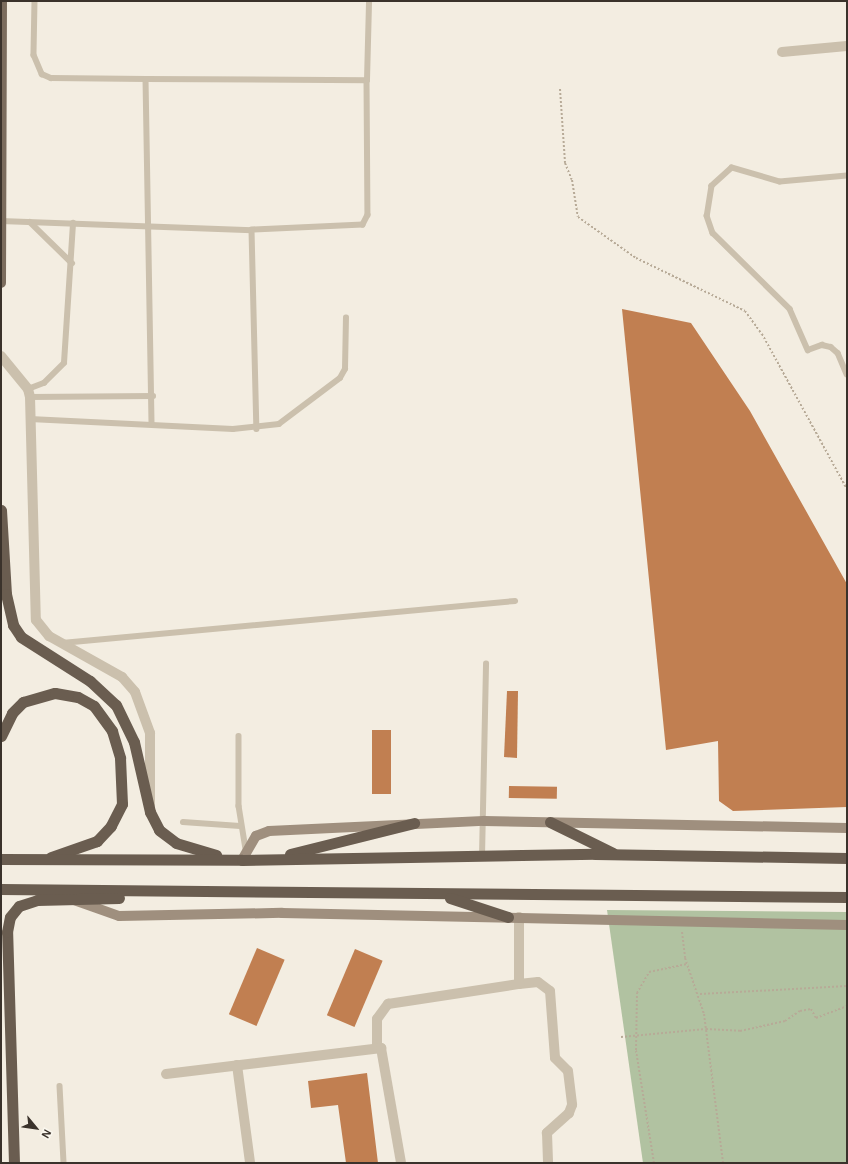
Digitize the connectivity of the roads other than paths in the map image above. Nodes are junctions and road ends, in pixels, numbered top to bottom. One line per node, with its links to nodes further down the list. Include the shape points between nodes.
1 (2, 1): 9 (main road)
2 (35, 1): 6 (lane, via 34,54 42,74 51,78)
3 (370, 1): 7 (lane)
4 (847, 46): 5 (street)
5 (782, 52)
6 (146, 79): 7 (lane); 12 (lane)
7 (367, 80): 13 (lane, via 368,216 363,225)
8 (847, 176): 18 (lane, via 780,182 732,168 712,186 707,216 713,233 790,309 808,350 822,345 831,347 838,353)
9 (2, 221): 10 (lane); 15 (main road)
10 (30, 222): 11 (lane); 14 (lane)
11 (73, 223): 12 (lane); 14 (lane)
12 (146, 226): 13 (lane); 20 (lane)
13 (252, 230): 23 (lane)
14 (72, 263): 19 (lane, via 64,363 44,383)
15 (1, 283)
16 (346, 318): 23 (lane, via 345,369 340,378 279,424)
17 (1, 356): 19 (street)
18 (847, 374)
19 (29, 393): 20 (lane); 21 (street)
20 (152, 396): 22 (lane)
21 (30, 419): 22 (lane); 26 (street, via 33,610 36,620)
22 (152, 423): 23 (lane)
23 (257, 429)
24 (1, 510): 30 (highway, via 6,594 13,625 21,637 90,681 116,705 134,742)
25 (516, 601): 26 (lane)
26 (60, 643): 30 (street, via 117,674 135,692 151,740)
27 (486, 664): 31 (lane)
28 (1, 736): 44 (highway, via 12,713 23,702 55,693 78,696 94,706 112,731 120,758 122,804 111,826 97,841)
29 (239, 736): 35 (lane)
30 (150, 812): 42 (highway, via 159,830 176,843)
31 (484, 821): 33 (main road); 34 (main road); 39 (lane)
32 (184, 822): 35 (lane)
33 (550, 822): 36 (main road); 38 (highway)
34 (414, 823): 37 (main road, via 269,831 256,836); 43 (highway)
35 (240, 826): 37 (lane)
36 (847, 828)
37 (246, 849): 42 (main road)
38 (617, 855): 39 (highway); 40 (highway)
39 (482, 857): 43 (highway)
40 (847, 858)
41 (1, 859): 44 (highway)
42 (237, 859): 43 (highway); 44 (highway)
43 (272, 859)
44 (44, 860)
45 (1, 889): 46 (highway)
46 (152, 891): 47 (highway); 49 (highway, via 132,898)
47 (440, 895): 48 (highway); 50 (highway)
48 (847, 897)
49 (72, 899): 50 (main road, via 119,916 282,913); 57 (highway, via 29,901 14,910 8,925)
50 (513, 917): 51 (main road, via 681,924); 52 (street)
51 (847, 925)
52 (519, 984): 53 (street, via 388,1004 377,1019); 61 (street, via 538,982 550,991 555,1058 568,1071 572,1105 569,1113 547,1133)
53 (377, 1047): 54 (street); 60 (street, via 384,1051)
54 (237, 1065): 55 (street); 59 (street)
55 (166, 1074)
56 (60, 1086): 58 (lane)
57 (14, 1163)
58 (64, 1163)
59 (250, 1163)
60 (401, 1163)
61 (548, 1163)

